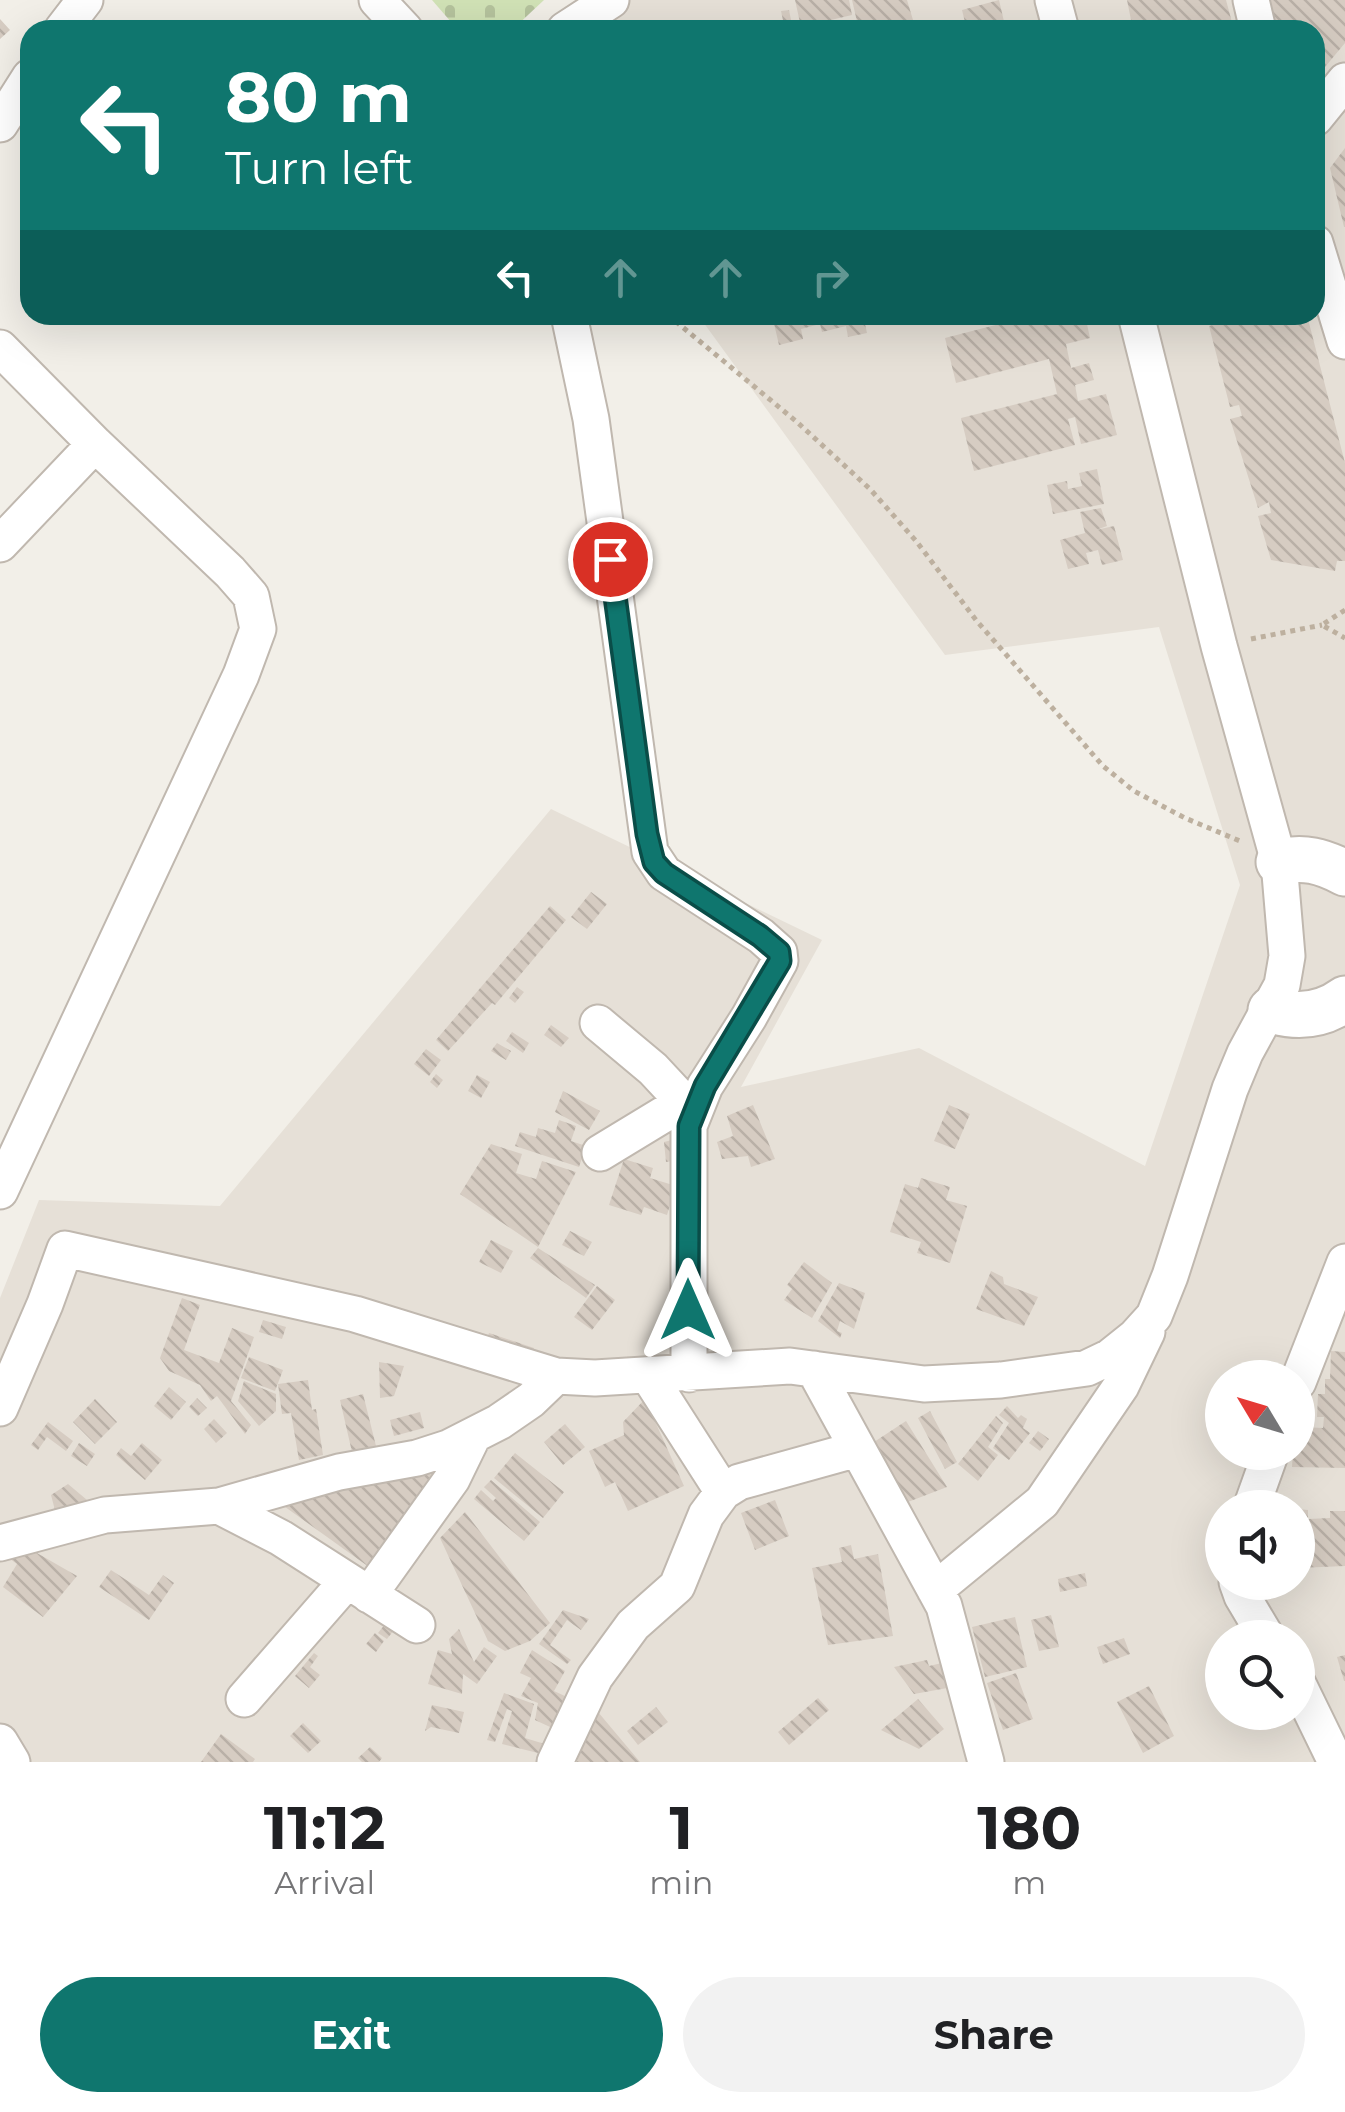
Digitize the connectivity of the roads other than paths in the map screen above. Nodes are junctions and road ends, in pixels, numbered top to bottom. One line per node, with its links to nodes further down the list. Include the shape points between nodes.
1 (85, 0): 4 (street)
2 (377, 0): 5 (street)
3 (611, 0): 6 (street)
4 (70, 20)
5 (396, 20)
6 (580, 20)
7 (20, 93): 8 (street)
8 (0, 124)
9 (1325, 276): 12 (street)
10 (572, 325): 21 (street, via 591,419 650,852 664,873 780,956 749,1018)
11 (1139, 325): 17 (street)
12 (1345, 341)
13 (0, 348): 14 (street)
14 (94, 444): 15 (street); 23 (street, via 230,572 251,596 258,629)
15 (0, 544)
16 (1339, 856): 17 (street)
17 (1279, 862): 19 (street, via 1287,956)
18 (1345, 999): 19 (street, via 1311,1015)
19 (1270, 1010): 25 (street, via 1230,1089)
20 (598, 1023): 21 (street)
21 (689, 1107): 22 (street); 28 (street)
22 (600, 1152)
23 (0, 1190)
24 (1345, 1262): 26 (street)
25 (1154, 1316): 27 (street, via 1110,1358 1060,1373 924,1384); 38 (street, via 1122,1386 1042,1502)
26 (1307, 1360)
27 (814, 1369): 28 (street); 33 (street)
28 (688, 1374): 29 (street)
29 (648, 1375): 30 (street); 34 (street)
30 (556, 1376): 31 (street, via 354,1314 65,1249); 32 (street)
31 (0, 1408)
32 (472, 1438): 35 (street, via 417,1458); 37 (street, via 452,1479)
33 (858, 1448): 34 (street); 38 (street)
34 (723, 1492): 44 (street, via 677,1586 619,1641)
35 (218, 1506): 36 (street, via 105,1514); 37 (street)
36 (0, 1543)
37 (358, 1588): 39 (street); 40 (street)
38 (935, 1590): 45 (street)
39 (418, 1625)
40 (244, 1699)
41 (1315, 1719): 46 (street)
42 (0, 1742): 43 (street)
43 (12, 1762)
44 (555, 1762)
45 (986, 1762)
46 (1336, 1762)

